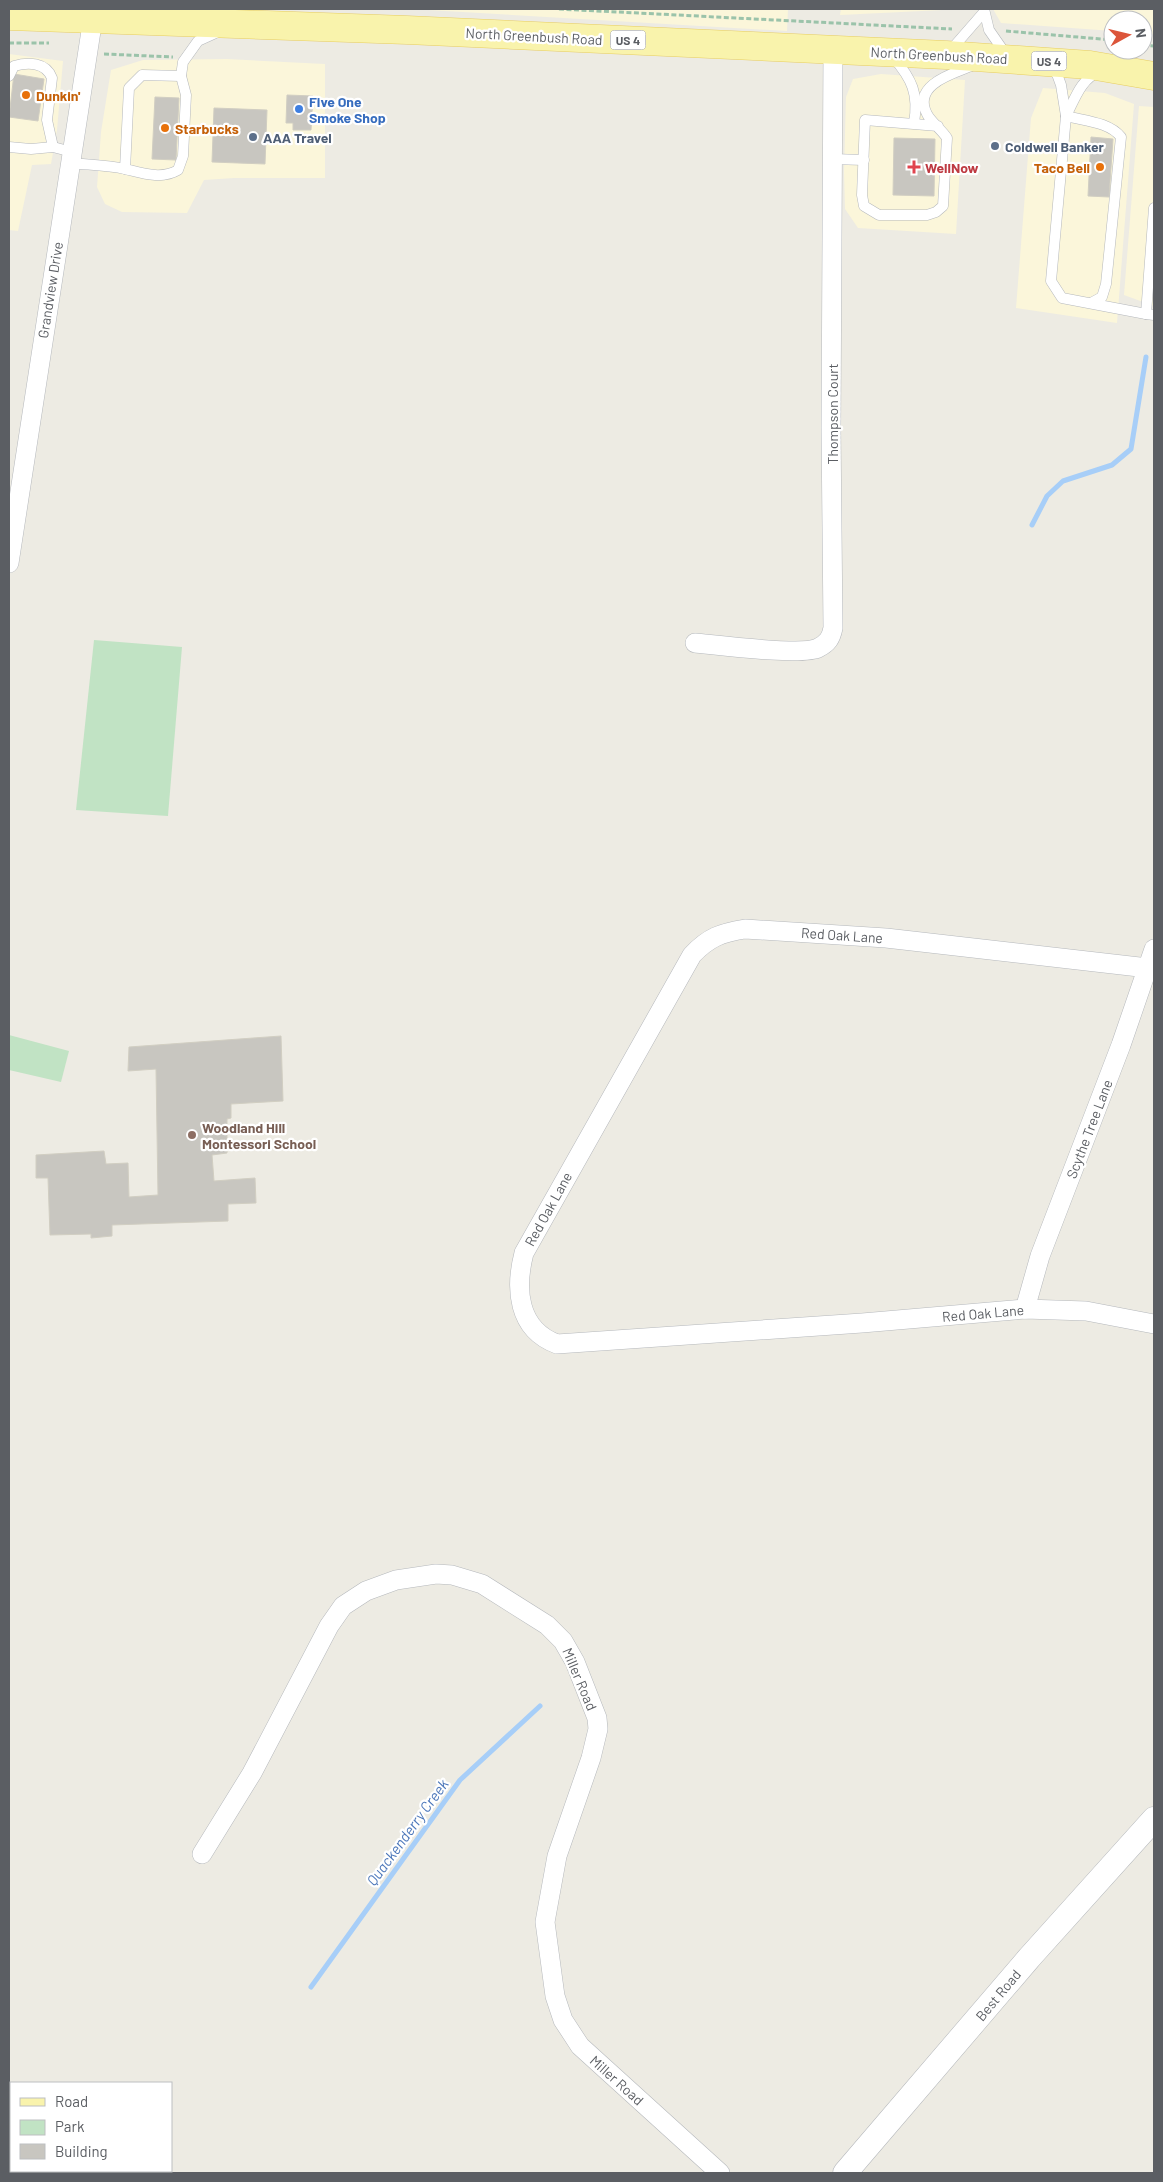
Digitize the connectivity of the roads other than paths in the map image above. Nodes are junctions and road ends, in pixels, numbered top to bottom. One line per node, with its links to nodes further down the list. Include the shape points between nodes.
1 (984, 10): 7 (lane); 8 (lane)
2 (93, 14): 3 (main road, US 4); 4 (main road, North Greenbush Road / US 4); 19 (street, Grandview Drive)
3 (9, 16)
4 (250, 24): 5 (main road, North Greenbush Road / US 4); 12 (lane, via 198,41 183,62)
5 (833, 50): 6 (main road, North Greenbush Road / US 4); 20 (street, Thompson Court)
6 (890, 52): 7 (main road, North Greenbush Road / US 4); 15 (lane, via 907,74 914,90 918,105)
7 (946, 55): 8 (main road, North Greenbush Road / US 4)
8 (1001, 58): 9 (main road, North Greenbush Road / US 4); 16 (lane, via 938,80 929,88 925,107)
9 (1040, 60): 10 (main road, North Greenbush Road / US 4); 14 (lane, via 1057,74)
10 (1113, 68): 13 (main road, North Greenbush Road / US 4); 14 (lane, via 1094,74 1080,87)
11 (9, 76): 18 (lane, via 14,66 22,64 42,65 50,72 47,120)
12 (181, 76): 22 (lane, via 142,75 129,88); 22 (lane, via 186,95 178,170 165,175 134,173)
13 (1154, 76)
14 (1066, 116): 24 (lane, via 1051,281 1062,298); 24 (lane, via 1105,125 1121,137 1106,284 1102,297)
15 (914, 123): 16 (lane); 21 (lane, via 864,120)
16 (938, 126): 21 (lane, via 947,138 943,206 936,212 927,215 879,215 864,206)
17 (9, 147): 18 (lane)
18 (53, 147): 19 (lane)
19 (71, 157): 22 (lane); 26 (street, Grandview Drive)
20 (832, 159): 21 (lane); 27 (street, Thompson Court, via 833,628 830,639 817,649 798,651)
21 (864, 160)
22 (125, 169)
23 (1154, 208): 25 (lane)
24 (1092, 303): 25 (lane)
25 (1150, 314)
26 (9, 563)
27 (695, 643)
28 (1154, 949): 29 (street, Scythe Tree Lane)
29 (1148, 968): 30 (street, Scythe Tree Lane, via 1040,1256); 30 (street, Red Oak Lane, via 886,938 745,929 724,932 704,942 692,955 524,1253 518,1293 524,1314 535,1329 557,1344 862,1324)
30 (1025, 1309): 31 (street, Red Oak Lane, via 1086,1311)
31 (1154, 1324)
32 (1154, 1819): 35 (street, Best Road, via 1029,1958)
33 (202, 1854): 34 (street, Miller Road, via 252,1773 329,1626 343,1606 366,1591 396,1580 436,1574 482,1584 547,1625 563,1641 597,1718 598,1729 591,1758 557,1856 546,1922 555,1996 563,2020 580,2046)
34 (720, 2173)
35 (846, 2173)

